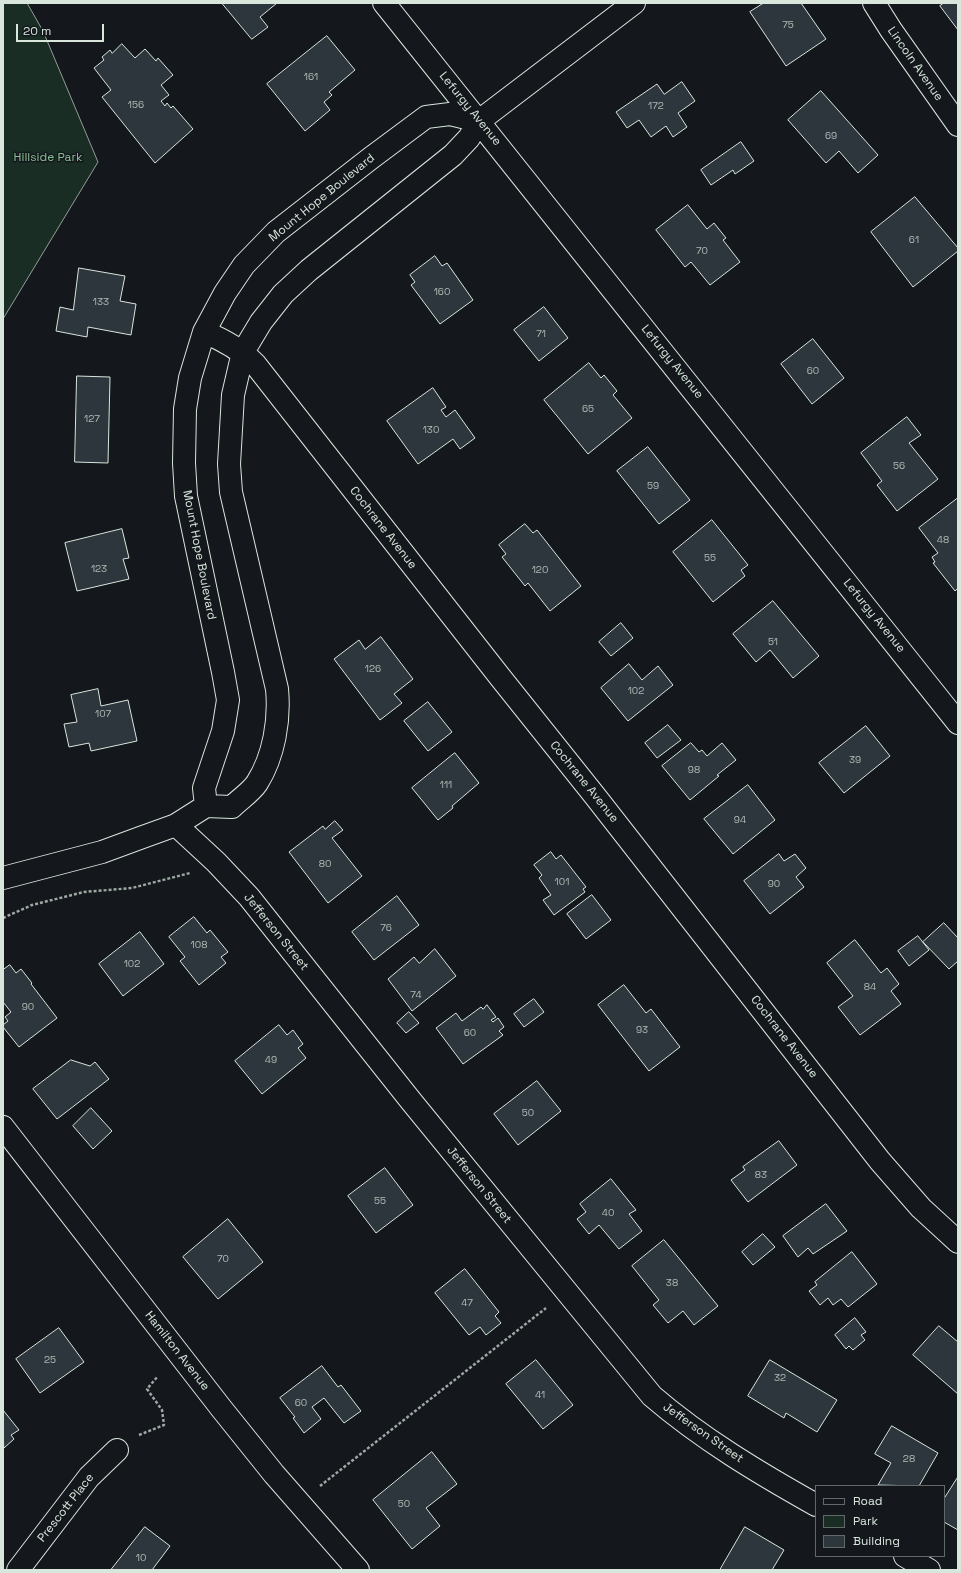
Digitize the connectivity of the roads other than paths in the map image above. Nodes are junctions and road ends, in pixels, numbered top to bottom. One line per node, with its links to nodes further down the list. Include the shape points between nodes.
1 (384, 3): 4 (street, Lefurgy Avenue)
2 (634, 3): 4 (street)
3 (874, 3): 5 (street, Lincoln Avenue)
4 (479, 121): 6 (street, Mount Hope Boulevard, via 450,114 426,117 371,158 276,232 244,265); 7 (street, via 469,138 453,156 309,270 283,294 261,322); 8 (street, Lefurgy Avenue)
5 (958, 125)
6 (204, 332): 7 (street, Cochrane Avenue, via 223,339); 9 (street, Mount Hope Boulevard, via 190,378 185,409 186,496 228,700 223,731 204,788)
7 (244, 352): 9 (street, via 233,395 229,464 231,492 277,689 278,719 271,753 257,784 232,807); 13 (street, Cochrane Avenue, via 880,1161 921,1208)
8 (958, 723)
9 (206, 806): 10 (street)
10 (176, 826): 11 (street, via 102,852); 15 (street, Jefferson Street, via 216,862 248,897 652,1396 676,1417 703,1435)
11 (3, 878)
12 (3, 1127): 18 (street, Hamilton Avenue, via 221,1408)
13 (958, 1242)
14 (118, 1450): 17 (street, Prescott Place, via 89,1476)
15 (815, 1504)
16 (907, 1557): 19 (street)
17 (18, 1570)
18 (358, 1570)
19 (929, 1570)

